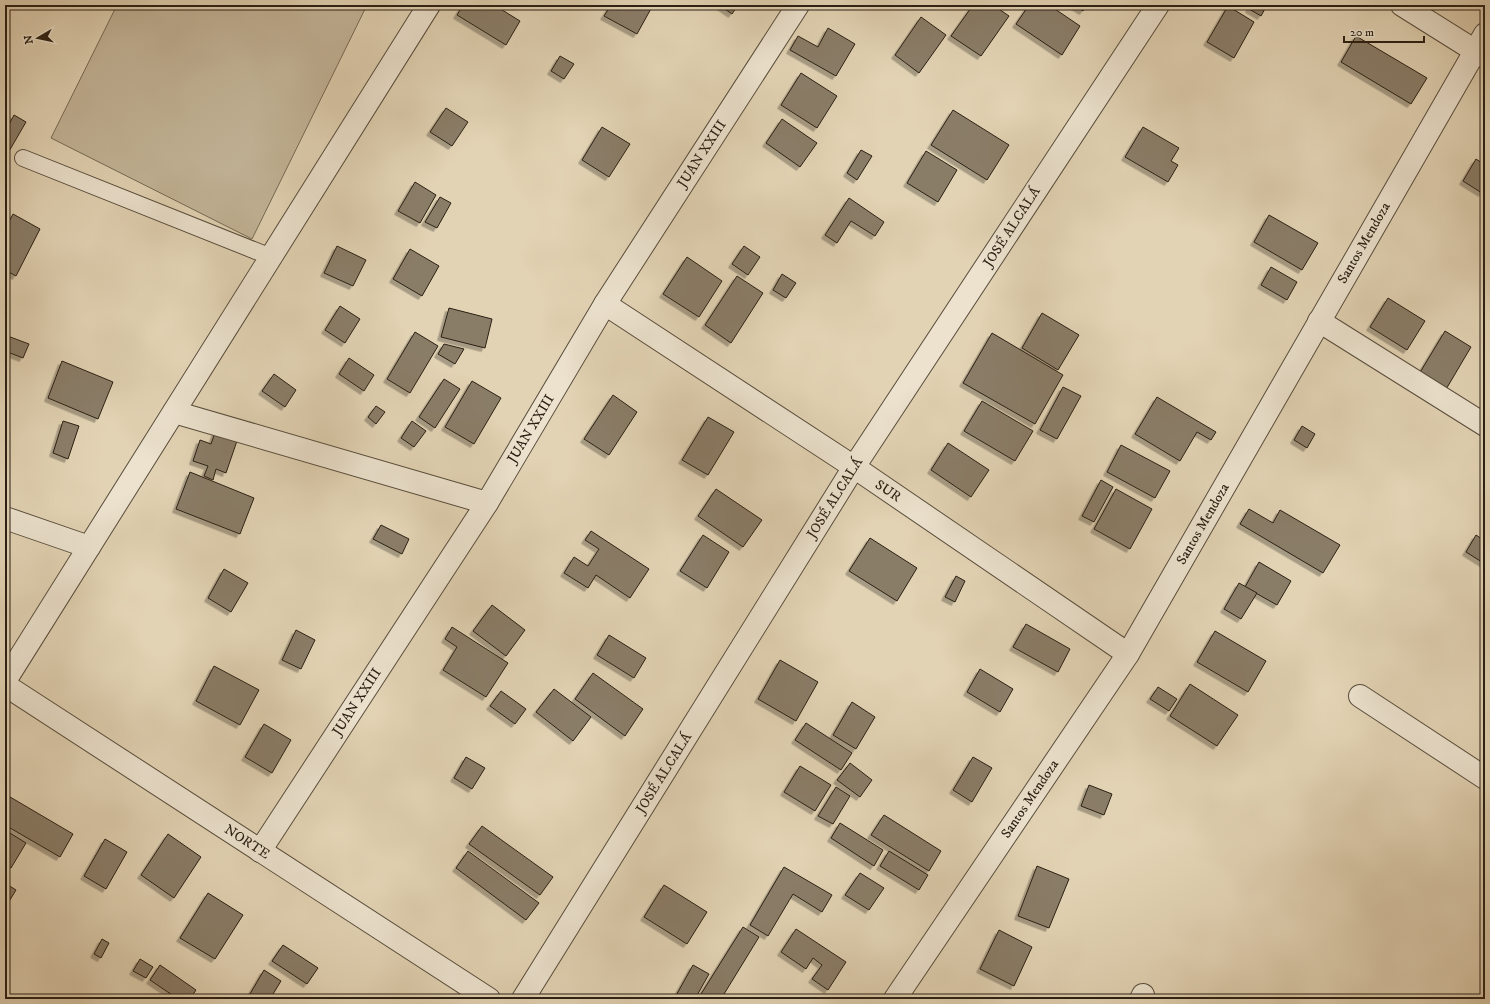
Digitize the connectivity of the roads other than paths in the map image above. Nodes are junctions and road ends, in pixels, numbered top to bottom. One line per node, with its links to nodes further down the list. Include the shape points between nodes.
1 (429, 5): 7 (street)
2 (798, 5): 8 (street, JUAN XXIII)
3 (1158, 5): 12 (street, JOSÉ ALCALÁ)
4 (1402, 5): 5 (street)
5 (1482, 47): 9 (street, Santos Mendoza)
6 (23, 158): 7 (lane)
7 (271, 257): 10 (street)
8 (605, 304): 12 (street, SUR); 13 (street, JUAN XXIII)
9 (1319, 321): 11 (street); 16 (street, Santos Mendoza)
10 (174, 412): 13 (street); 15 (street)
11 (1485, 425)
12 (854, 467): 16 (street, SUR); 23 (street, JOSÉ ALCALÁ)
13 (487, 503): 21 (street, JUAN XXIII)
14 (5, 518): 15 (street)
15 (89, 547): 17 (street)
16 (1128, 654): 24 (street, Santos Mendoza)
17 (5, 681)
18 (5, 685): 21 (street, NORTE)
19 (1360, 696): 20 (street)
20 (1485, 778)
21 (260, 851): 22 (street, NORTE)
22 (489, 999)
23 (523, 999)
24 (895, 999)

